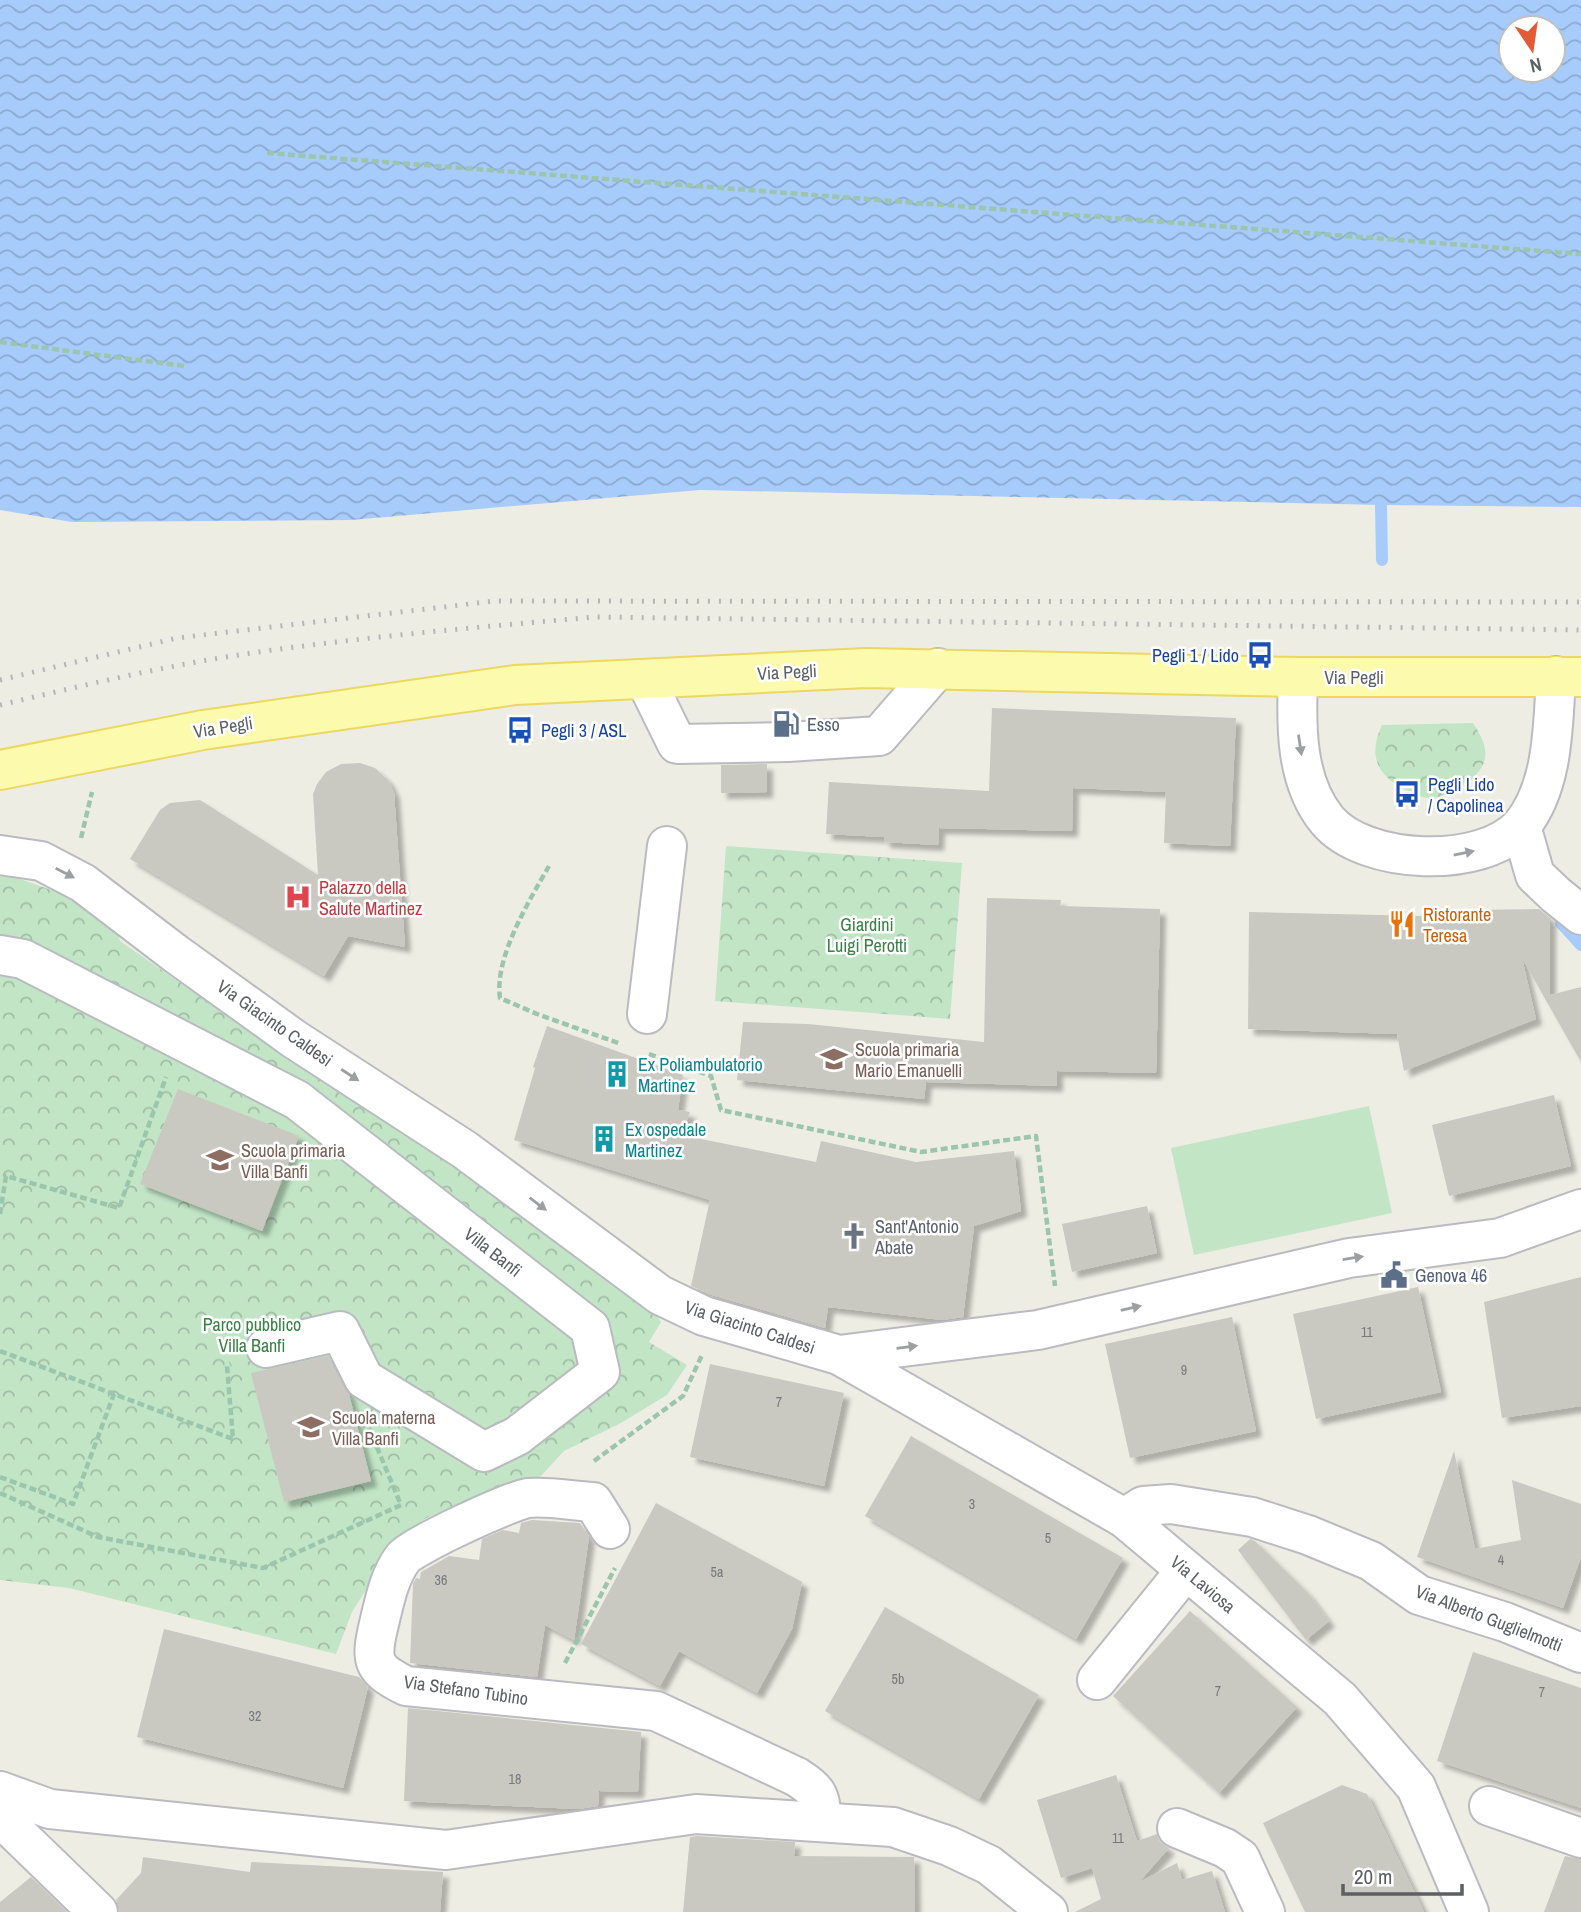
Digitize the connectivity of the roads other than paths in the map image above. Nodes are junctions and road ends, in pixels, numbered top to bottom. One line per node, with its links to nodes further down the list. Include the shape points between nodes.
1 (939, 668): 3 (main road, Via Pegli); 4 (main road, Via Pegli, via 866,667); 4 (street, via 879,736 788,742 677,744)
2 (1568, 676): 3 (main road, Via Pegli); 6 (street, via 1538,797)
3 (1298, 677): 6 (street, one-way to 6, via 1296,721 1302,766 1327,820 1350,839 1381,851 1453,856 1492,847)
4 (645, 679): 5 (main road, Via Pegli, via 515,685 203,730)
5 (0, 770)
6 (1521, 826): 9 (street, via 1535,875)
7 (667, 846): 11 (street)
8 (0, 855): 14 (street, Via Giacinto Caldesi, one-way to 14, via 41,861 83,883 294,1039 465,1150 660,1295 718,1320)
9 (1581, 915)
10 (0, 955): 13 (street, Villa Banfi, via 23,959 297,1100 590,1328 600,1372 517,1436 484,1451 363,1379 340,1331)
11 (647, 1014)
12 (1581, 1209): 14 (street, Via Giacinto Caldesi, one-way to 12, via 1038,1330 1349,1258 1500,1238)
13 (266, 1348)
14 (839, 1355): 15 (street, Via Laviosa)
15 (1124, 1518): 17 (street, Via Laviosa); 18 (street, Via Alberto Guglielmotti, via 1143,1506 1171,1504 1252,1517 1371,1561 1419,1595 1505,1622)
16 (614, 1545): 23 (street, Via Stefano Tubino, via 593,1502 527,1498 461,1524 405,1556 391,1578 372,1652 383,1675 406,1686 656,1711 804,1781 818,1793)
17 (1186, 1570): 19 (street); 29 (street, Via Laviosa, via 1340,1699 1416,1787)
18 (1581, 1653)
19 (1097, 1680)
20 (0, 1791): 23 (street, via 50,1809 446,1850 696,1814)
21 (1489, 1806): 25 (street)
22 (0, 1817): 26 (street)
23 (821, 1821): 27 (street, via 893,1828 949,1846 989,1865)
24 (1177, 1828): 28 (street, via 1240,1858)
25 (1581, 1838)
26 (97, 1912)
27 (1048, 1912)
28 (1265, 1912)
29 (1469, 1912)

